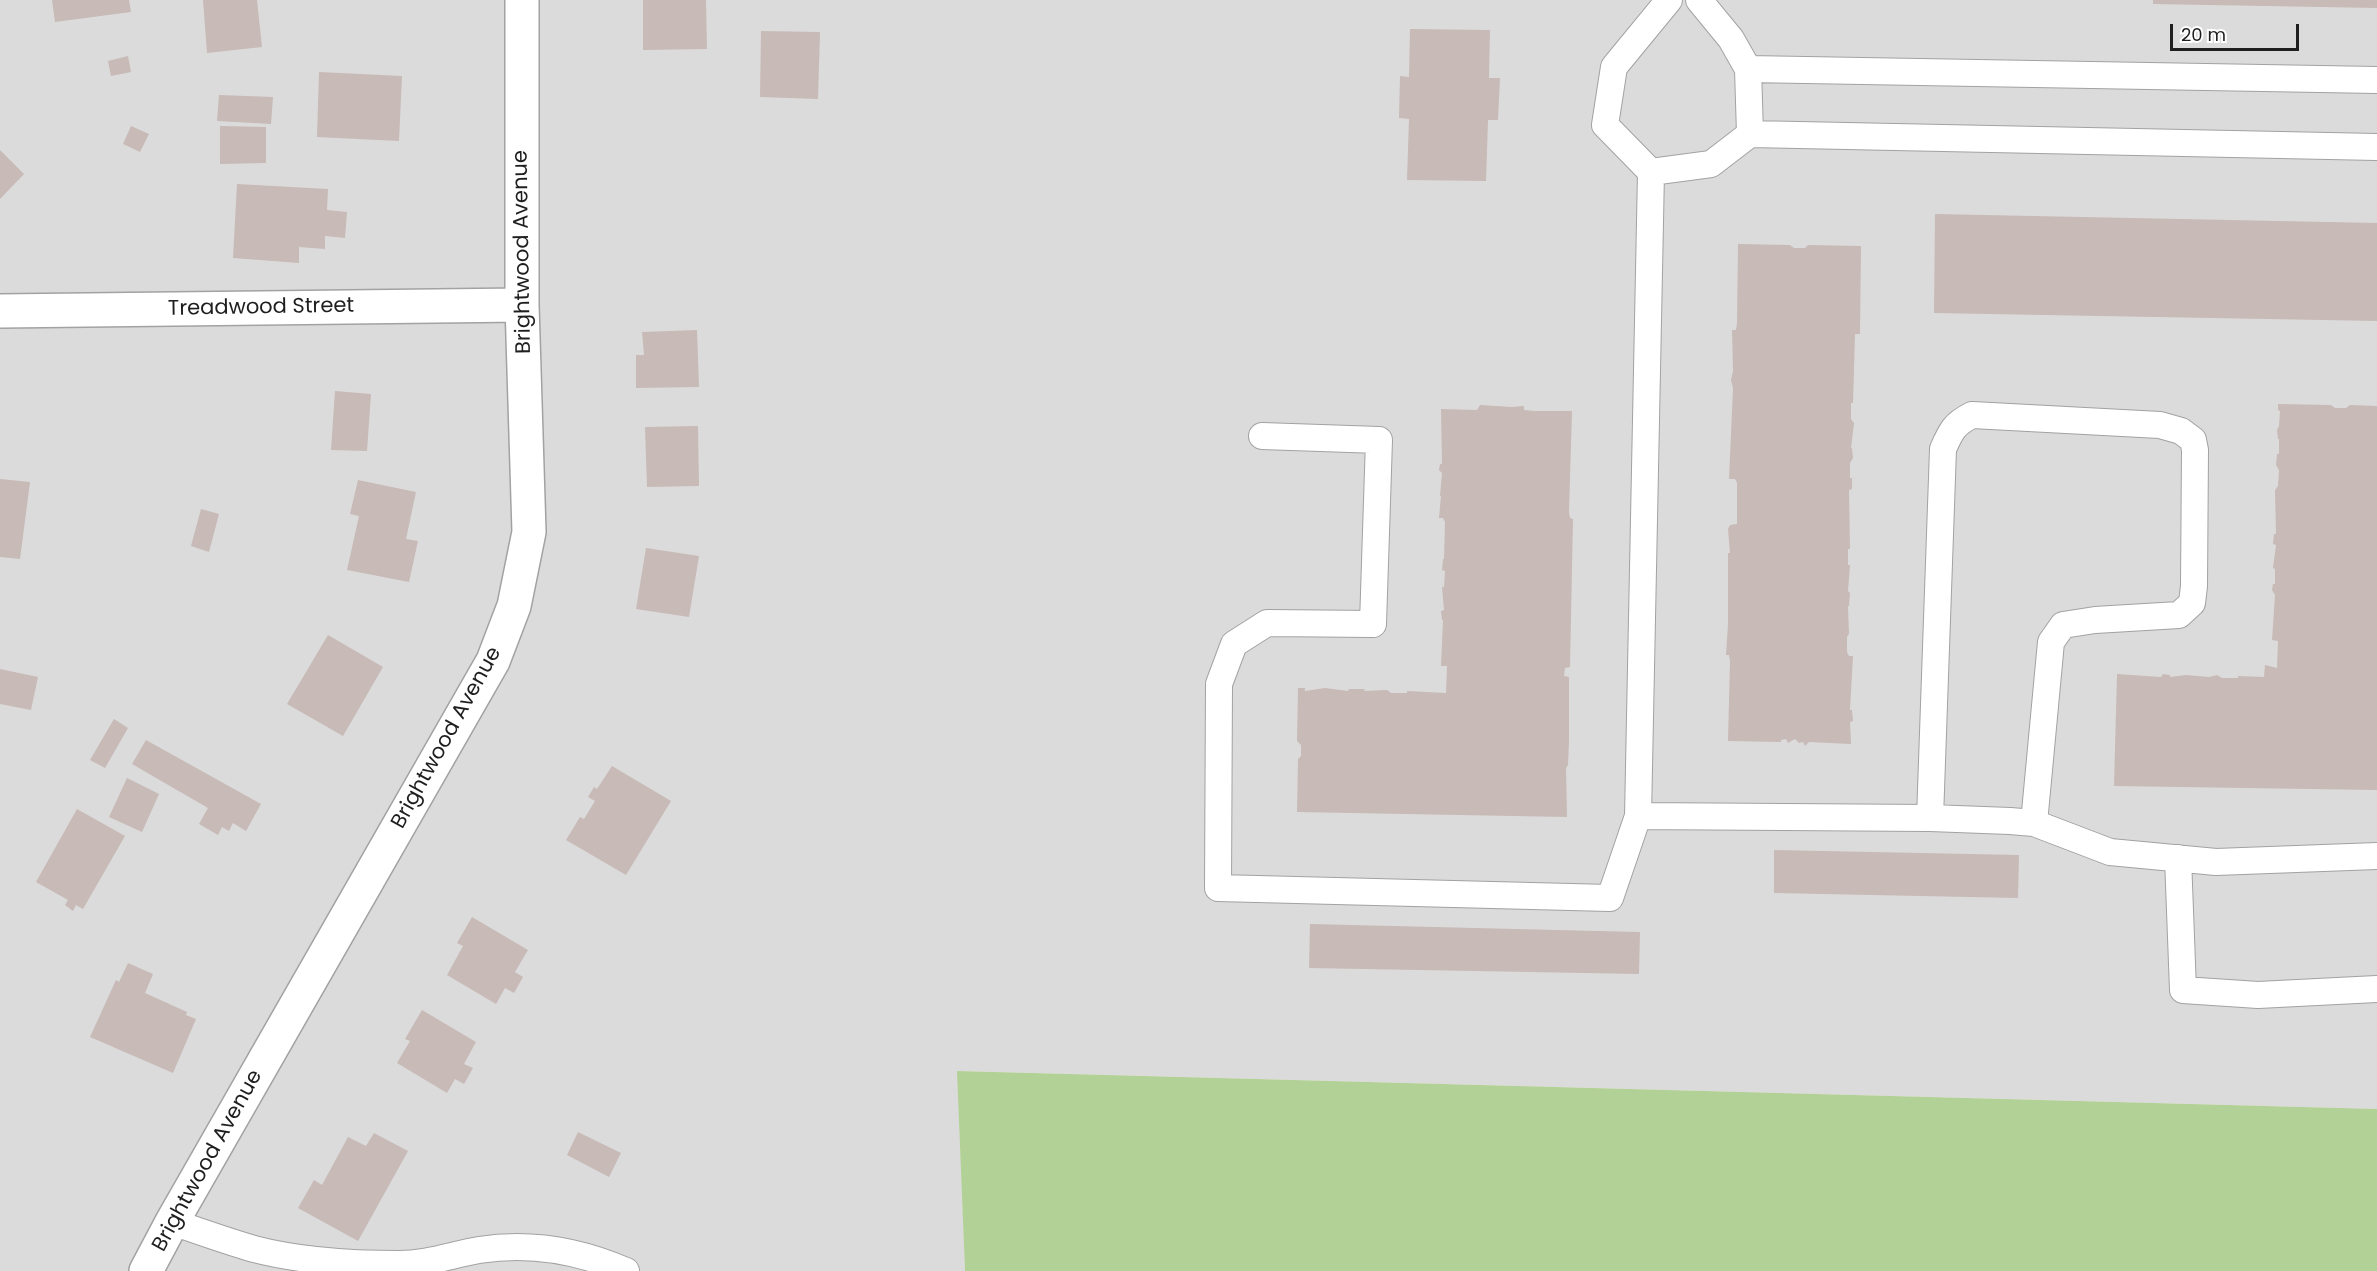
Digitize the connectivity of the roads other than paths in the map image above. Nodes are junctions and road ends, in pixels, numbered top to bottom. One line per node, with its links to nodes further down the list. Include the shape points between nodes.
1 (522, 0): 9 (street, Brightwood Avenue)
2 (1669, 0): 8 (lane, via 1614,67 1605,125)
3 (1699, 0): 4 (lane, via 1731,39)
4 (1748, 69): 5 (lane); 6 (lane)
5 (2377, 80)
6 (1750, 134): 7 (lane); 8 (lane, via 1711,164)
7 (2377, 147)
8 (1650, 172): 12 (lane)
9 (522, 305): 10 (street, Treadwood Street); 18 (street, Brightwood Avenue, via 529,532 514,606 493,660)
10 (0, 311)
11 (1262, 436): 12 (lane, via 1378,440 1373,624 1267,623 1234,644 1219,684 1218,888 1610,898)
12 (1638, 816): 13 (lane)
13 (1930, 818): 14 (lane); 14 (lane, via 1943,448 1950,432 1957,422 1972,415 2160,425 2181,430 2193,440 2195,450 2192,603 2179,615 2063,625 2051,642)
14 (2034, 823): 16 (lane, via 2110,852)
15 (2377, 856): 16 (lane, via 2216,862)
16 (2178, 858): 17 (lane, via 2183,990 2258,995)
17 (2377, 989)
18 (172, 1221): 19 (street, Brightwood Avenue); 20 (lane, via 255,1249 327,1262 429,1263 479,1250 520,1247 562,1251)
19 (146, 1271)
20 (626, 1271)

